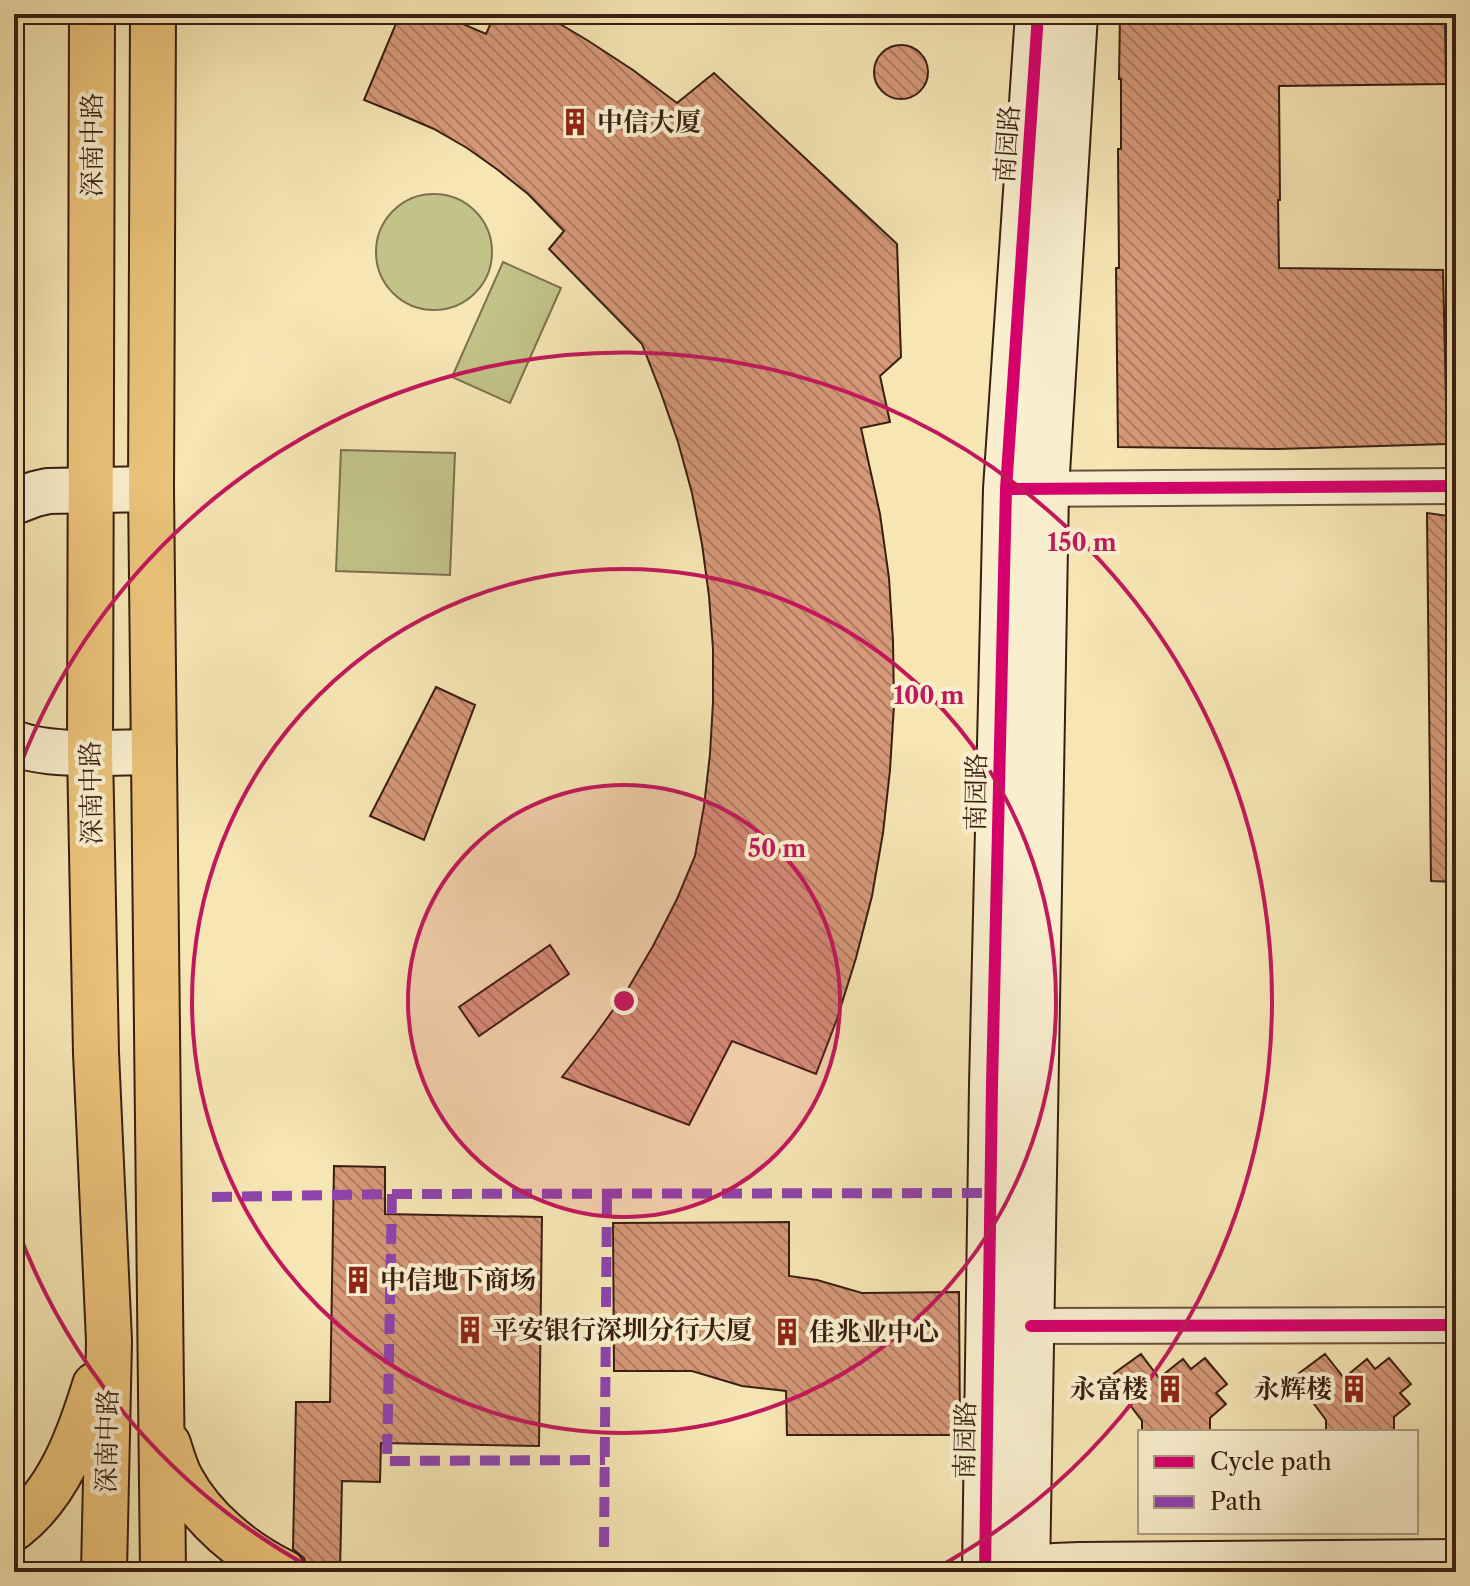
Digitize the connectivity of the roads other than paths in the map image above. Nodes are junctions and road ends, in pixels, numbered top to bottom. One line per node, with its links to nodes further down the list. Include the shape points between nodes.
1 (92, 14): 8 (main road, 深南中路)
2 (153, 14): 6 (main road, 深南中路)
3 (1038, 14): 7 (street, 南园路)
4 (1075, 14): 7 (street, 南园路)
5 (1456, 486): 7 (street)
6 (151, 489): 8 (street); 12 (main road, 深南中路)
7 (1026, 489): 14 (street, 南园路); 22 (street, 南园路, via 992,1085)
8 (91, 490): 9 (street, via 48,491); 11 (main road, 深南中路)
9 (14, 502)
10 (14, 743): 11 (street, via 38,750)
11 (90, 752): 12 (street); 15 (main road, 深南中路)
12 (154, 752): 16 (main road, 深南中路)
13 (1456, 1325): 14 (street)
14 (1031, 1326): 22 (street, 南园路)
15 (109, 1341): 17 (main road, via 68,1457 46,1496); 19 (main road, 深南中路)
16 (162, 1405): 20 (main road, 深南中路); 21 (main road, via 174,1462 193,1497 227,1535)
17 (14, 1528)
18 (1456, 1562): 22 (street, via 1080,1565)
19 (104, 1572)
20 (163, 1572)
21 (283, 1572)
22 (1016, 1572)

